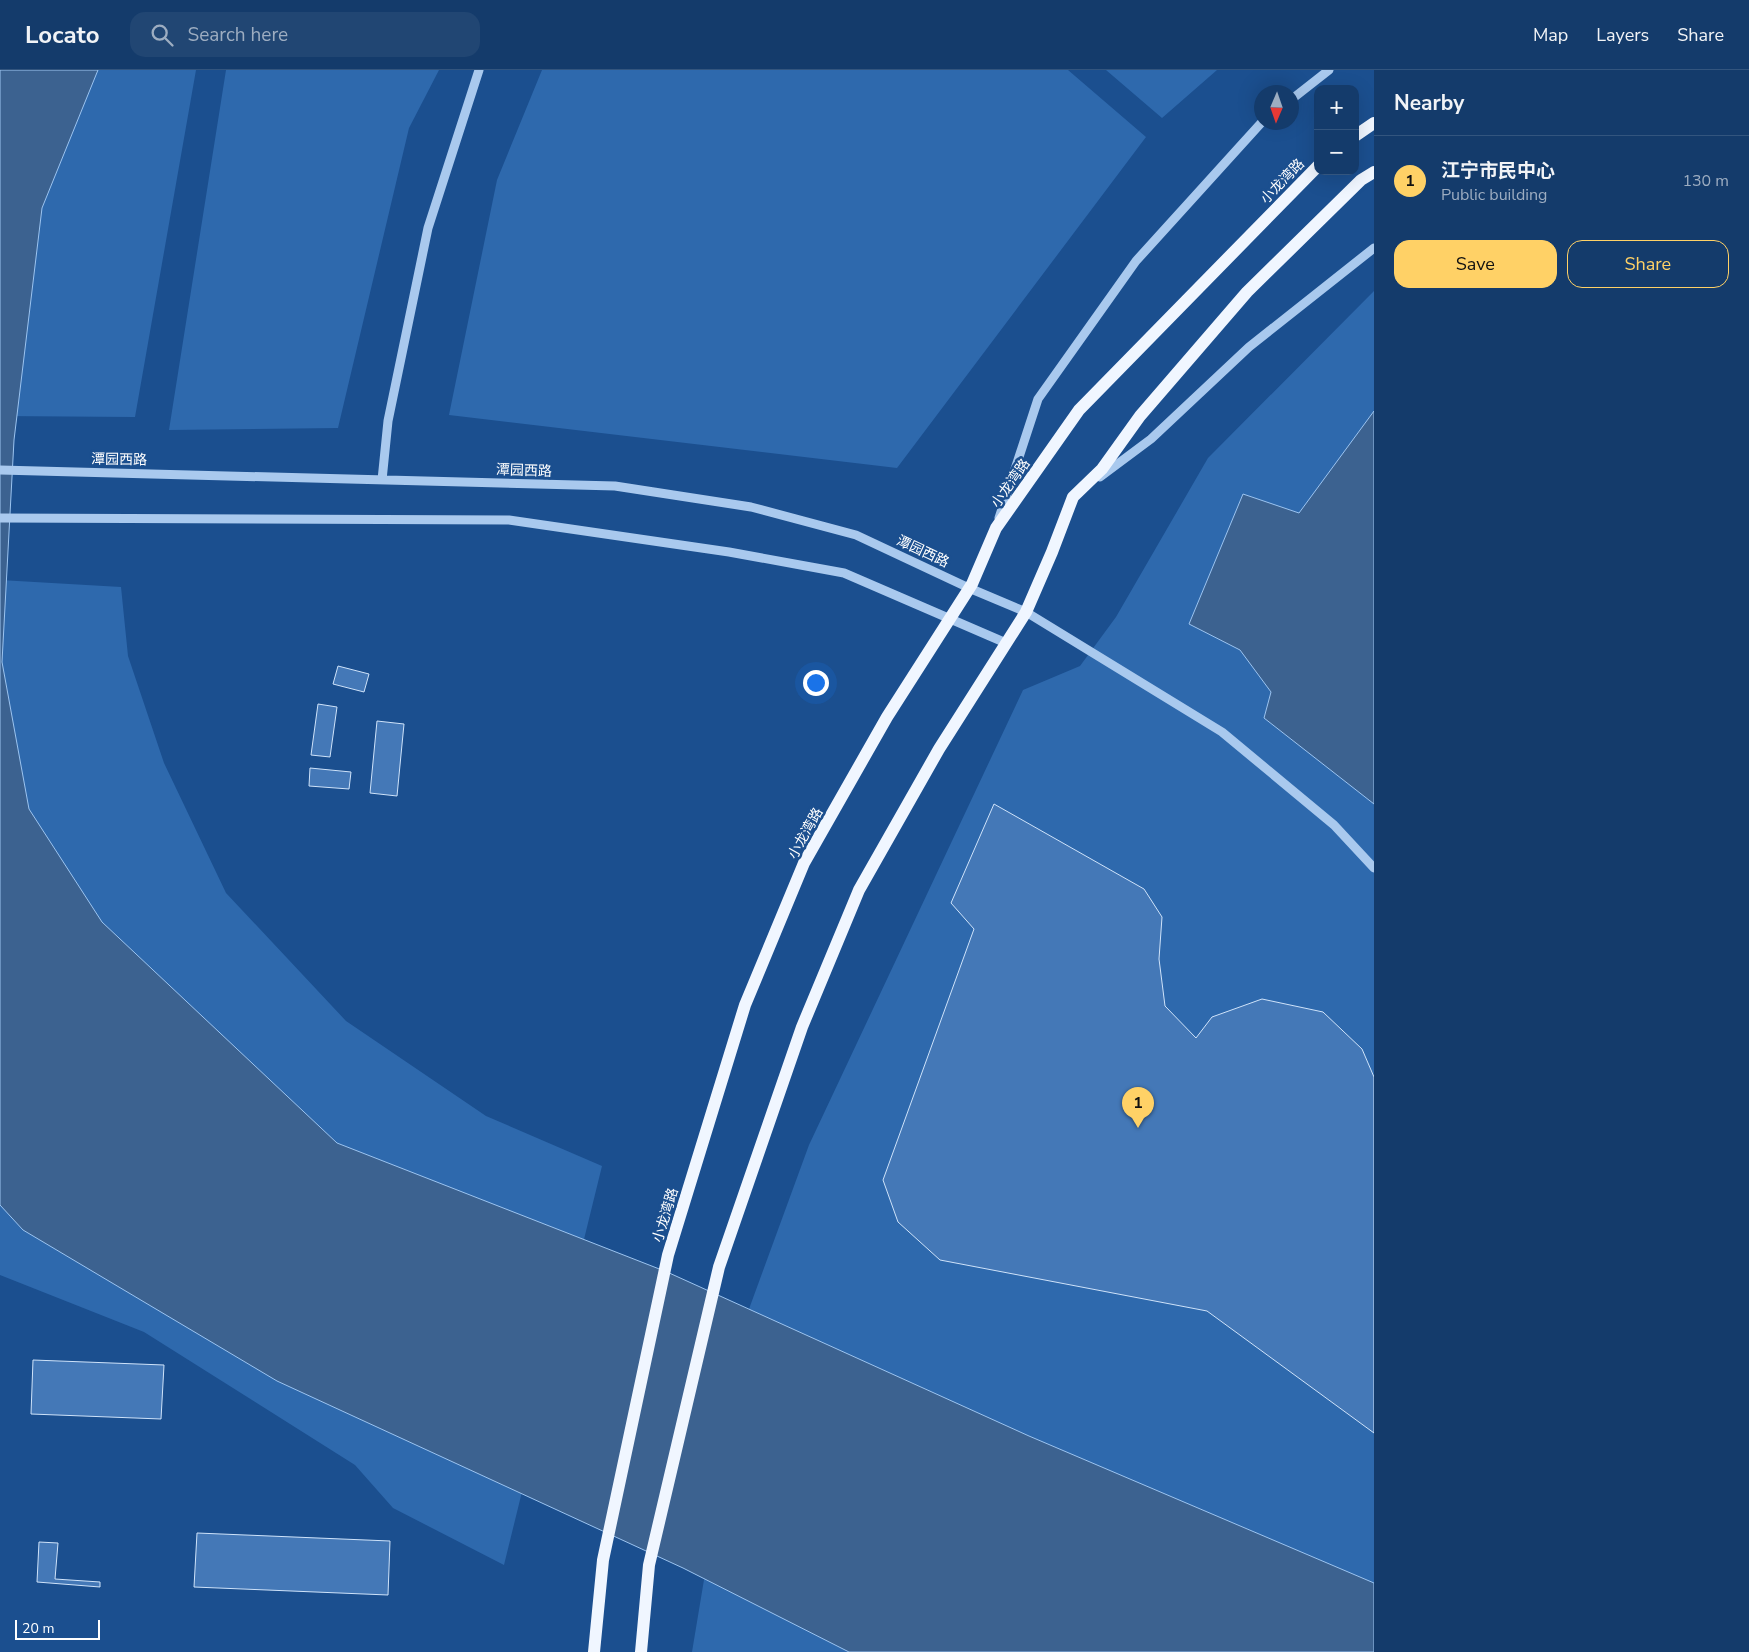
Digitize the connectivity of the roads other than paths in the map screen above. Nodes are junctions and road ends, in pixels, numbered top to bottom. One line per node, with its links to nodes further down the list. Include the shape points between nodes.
1 (479, 70): 11 (street, via 428,228 388,421)
2 (1329, 70): 3 (street)
3 (1299, 94)
4 (1374, 123): 6 (main road)
5 (1255, 130): 14 (street, via 1136,261 1038,399)
6 (1359, 133)
7 (1314, 170): 14 (main road, 小龙湾路, via 1080,410)
8 (1374, 172): 12 (main road, via 1361,180 1247,292 1140,416 1102,469)
9 (1374, 248): 12 (street, via 1249,347 1151,439)
10 (0, 470): 11 (street, 潭园西路)
11 (382, 480): 15 (street, 潭园西路, via 615,486 751,507 856,535)
12 (1073, 496): 16 (main road)
13 (0, 518): 17 (street, via 509,520 729,552 844,573)
14 (996, 528): 15 (main road, 小龙湾路)
15 (969, 588): 16 (street, 潭园西路); 17 (main road, 小龙湾路)
16 (1026, 612): 18 (main road); 19 (street, 潭园西路, via 1222,732 1334,825)
17 (950, 618): 18 (street); 20 (main road, 小龙湾路, via 887,717 804,863 745,1005 668,1255 603,1560)
18 (1006, 643): 21 (main road, via 939,748 859,890 802,1026 719,1266 649,1565)
19 (1374, 868)
20 (594, 1652)
21 (641, 1652)

